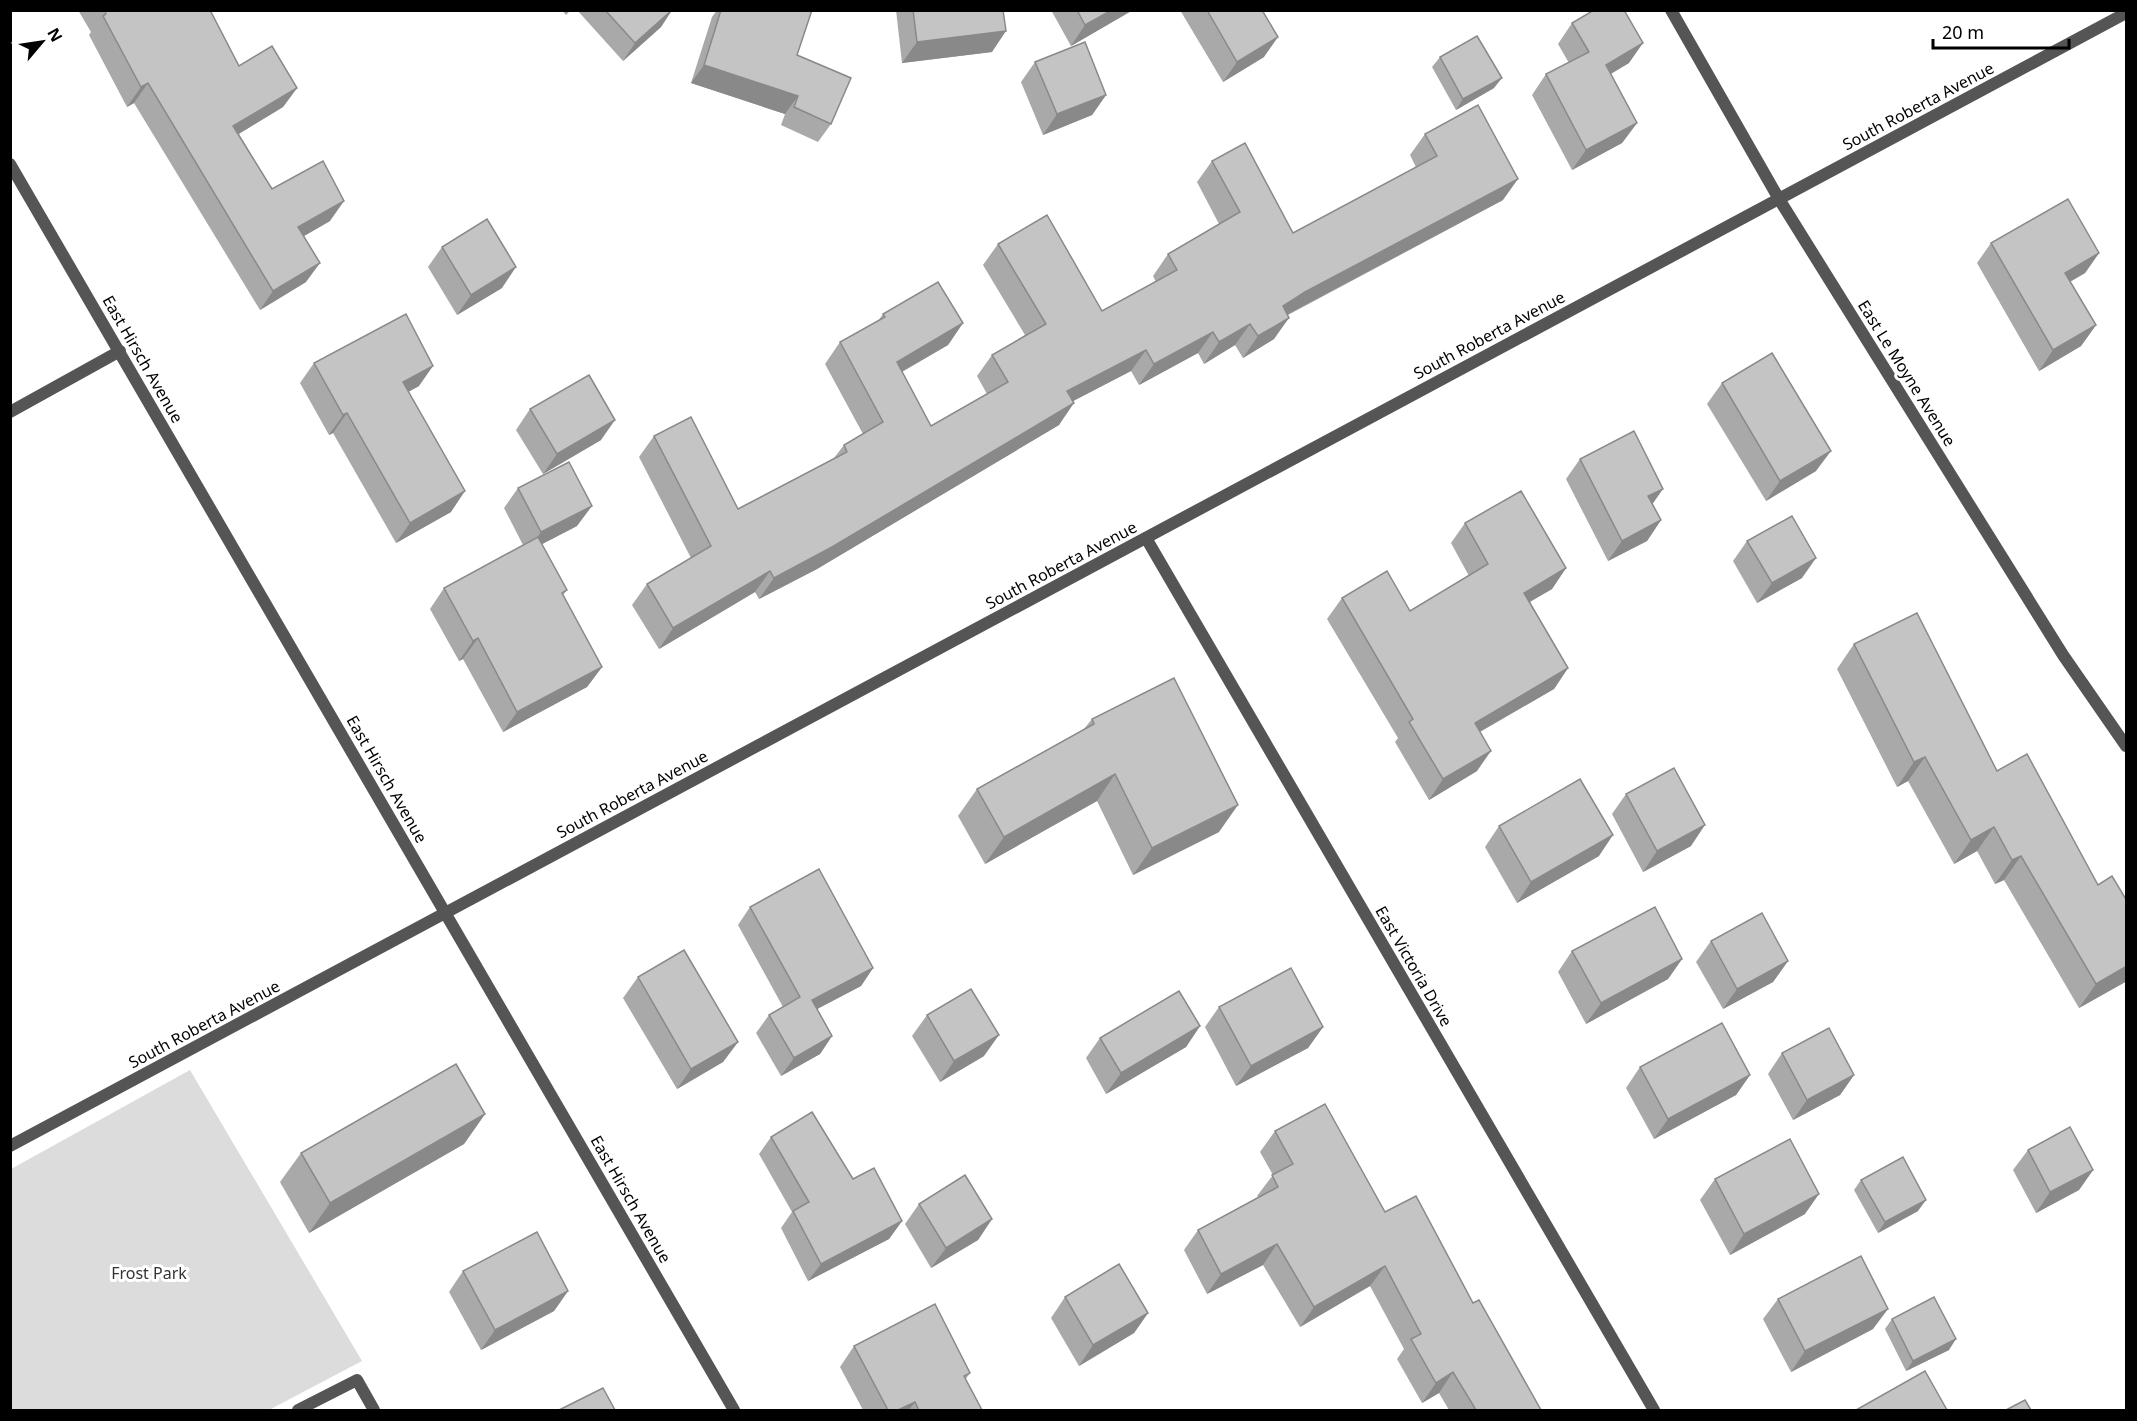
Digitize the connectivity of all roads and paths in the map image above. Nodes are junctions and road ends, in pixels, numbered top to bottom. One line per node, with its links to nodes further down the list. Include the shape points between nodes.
1 (1671, 10): 4 (street, East Le Moyne Avenue)
2 (2127, 13): 4 (street, South Roberta Avenue)
3 (10, 164): 5 (street, East Hirsch Avenue)
4 (1779, 199): 7 (street, South Roberta Avenue); 8 (street, East Le Moyne Avenue, via 2063,655)
5 (120, 351): 6 (street); 9 (street, East Hirsch Avenue)
6 (10, 412)
7 (1146, 538): 9 (street, South Roberta Avenue); 14 (street, East Victoria Drive)
8 (2127, 746)
9 (446, 913): 10 (street, South Roberta Avenue); 13 (street, East Hirsch Avenue)
10 (10, 1146)
11 (298, 1410): 12 (street, via 357,1380)
12 (374, 1410)
13 (734, 1410)
14 (1654, 1410)

